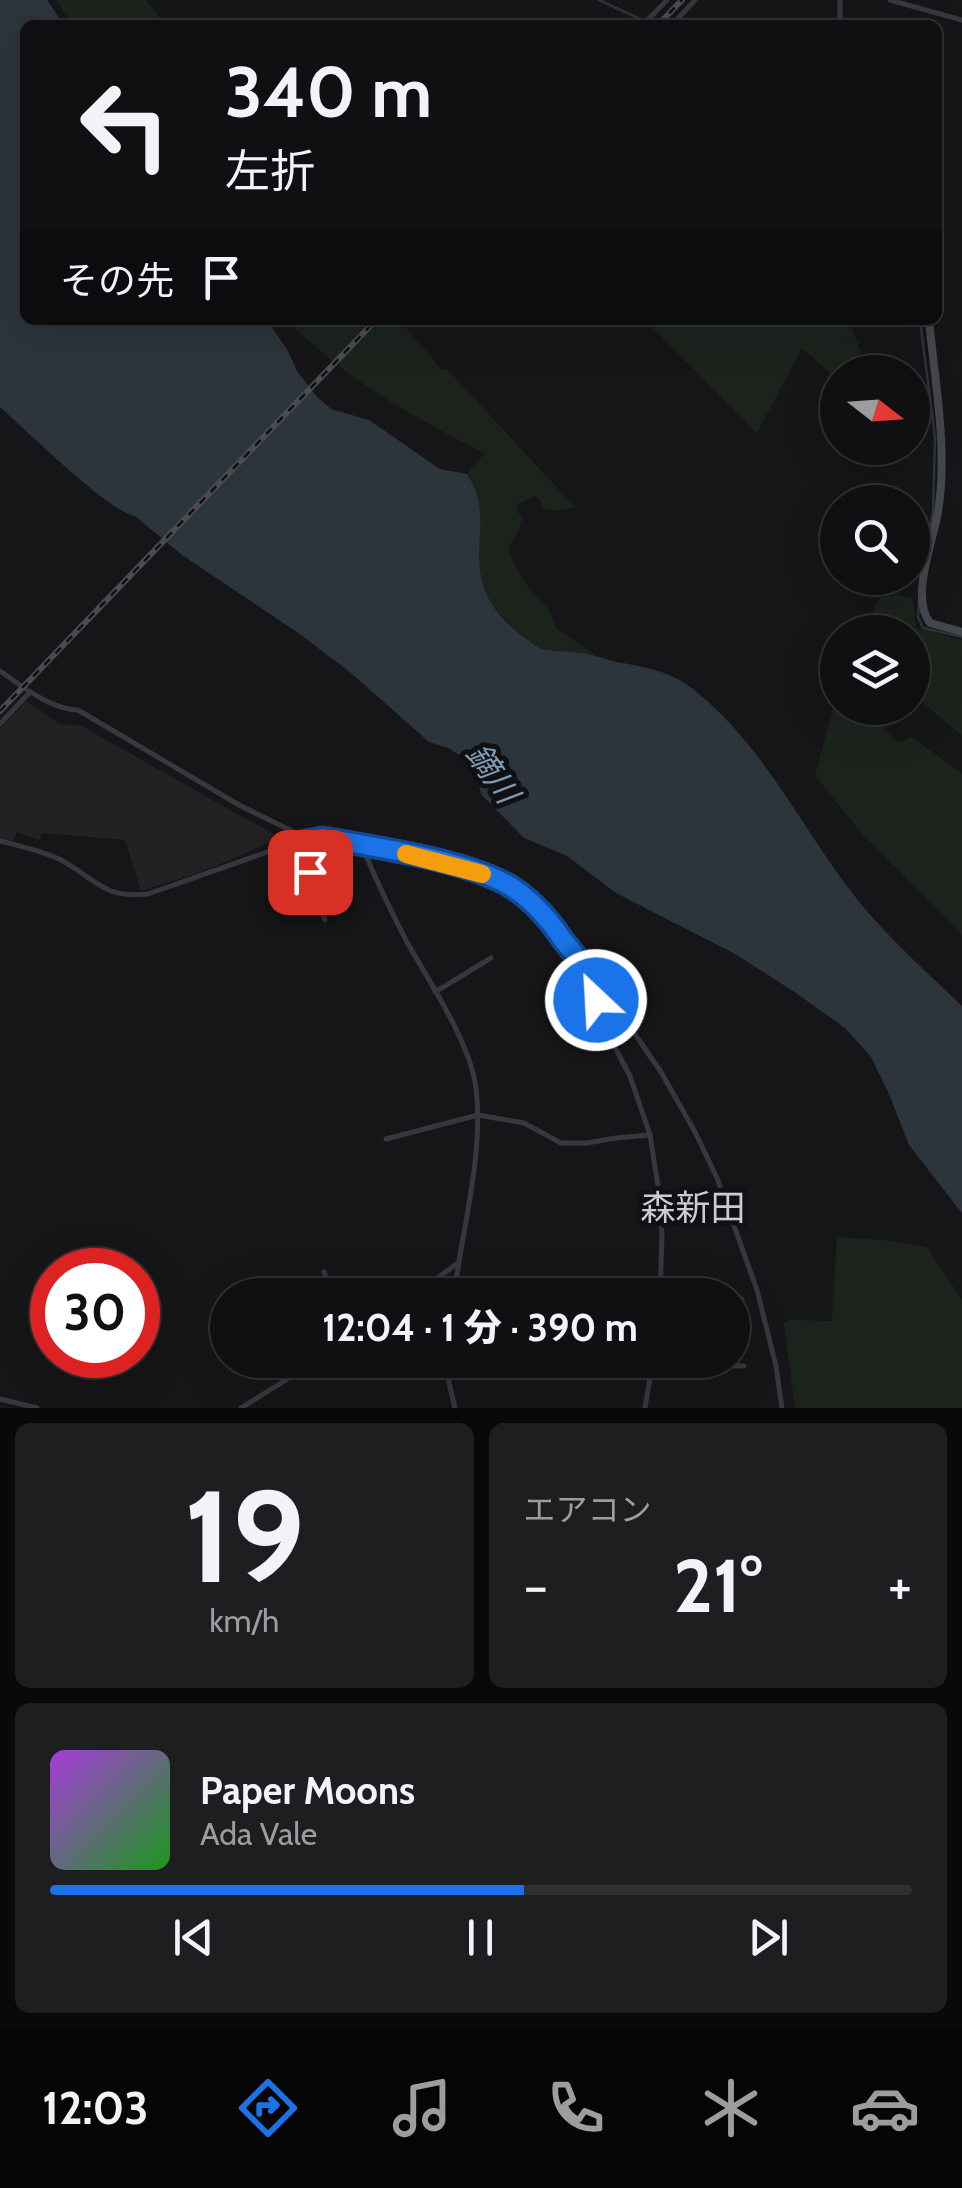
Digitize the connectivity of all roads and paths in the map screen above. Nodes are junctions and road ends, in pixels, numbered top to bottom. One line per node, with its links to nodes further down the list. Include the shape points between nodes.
1 (667, 0): 4 (street)
2 (695, 0): 5 (street)
3 (890, 0): 6 (street)
4 (648, 20)
5 (677, 20)
6 (962, 20)
7 (929, 325): 8 (street, via 939,505 923,611 933,625)
8 (962, 632)
9 (0, 671): 10 (street)
10 (30, 692): 11 (street); 12 (street, via 78,710)
11 (0, 724)
12 (304, 837): 13 (street, via 140,895 106,891 60,860); 14 (street); 15 (street, via 309,880)
13 (0, 841)
14 (360, 844): 17 (street, via 471,870 513,888); 18 (street)
15 (325, 920)
16 (491, 958): 18 (street)
17 (583, 966): 20 (street); 36 (street, via 661,1072 717,1178 765,1317)
18 (435, 992): 19 (street, via 470,1063)
19 (478, 1115): 20 (street, via 524,1123 561,1143); 21 (street); 22 (street)
20 (650, 1136): 27 (street)
21 (386, 1139)
22 (458, 1263): 25 (street); 26 (street)
23 (324, 1272): 24 (street)
24 (326, 1278)
25 (438, 1278)
26 (456, 1278)
27 (661, 1278)
28 (289, 1378): 33 (street)
29 (449, 1378): 34 (street)
30 (650, 1378): 35 (street)
31 (0, 1399): 32 (street)
32 (37, 1408)
33 (240, 1408)
34 (455, 1408)
35 (645, 1408)
36 (782, 1408)

